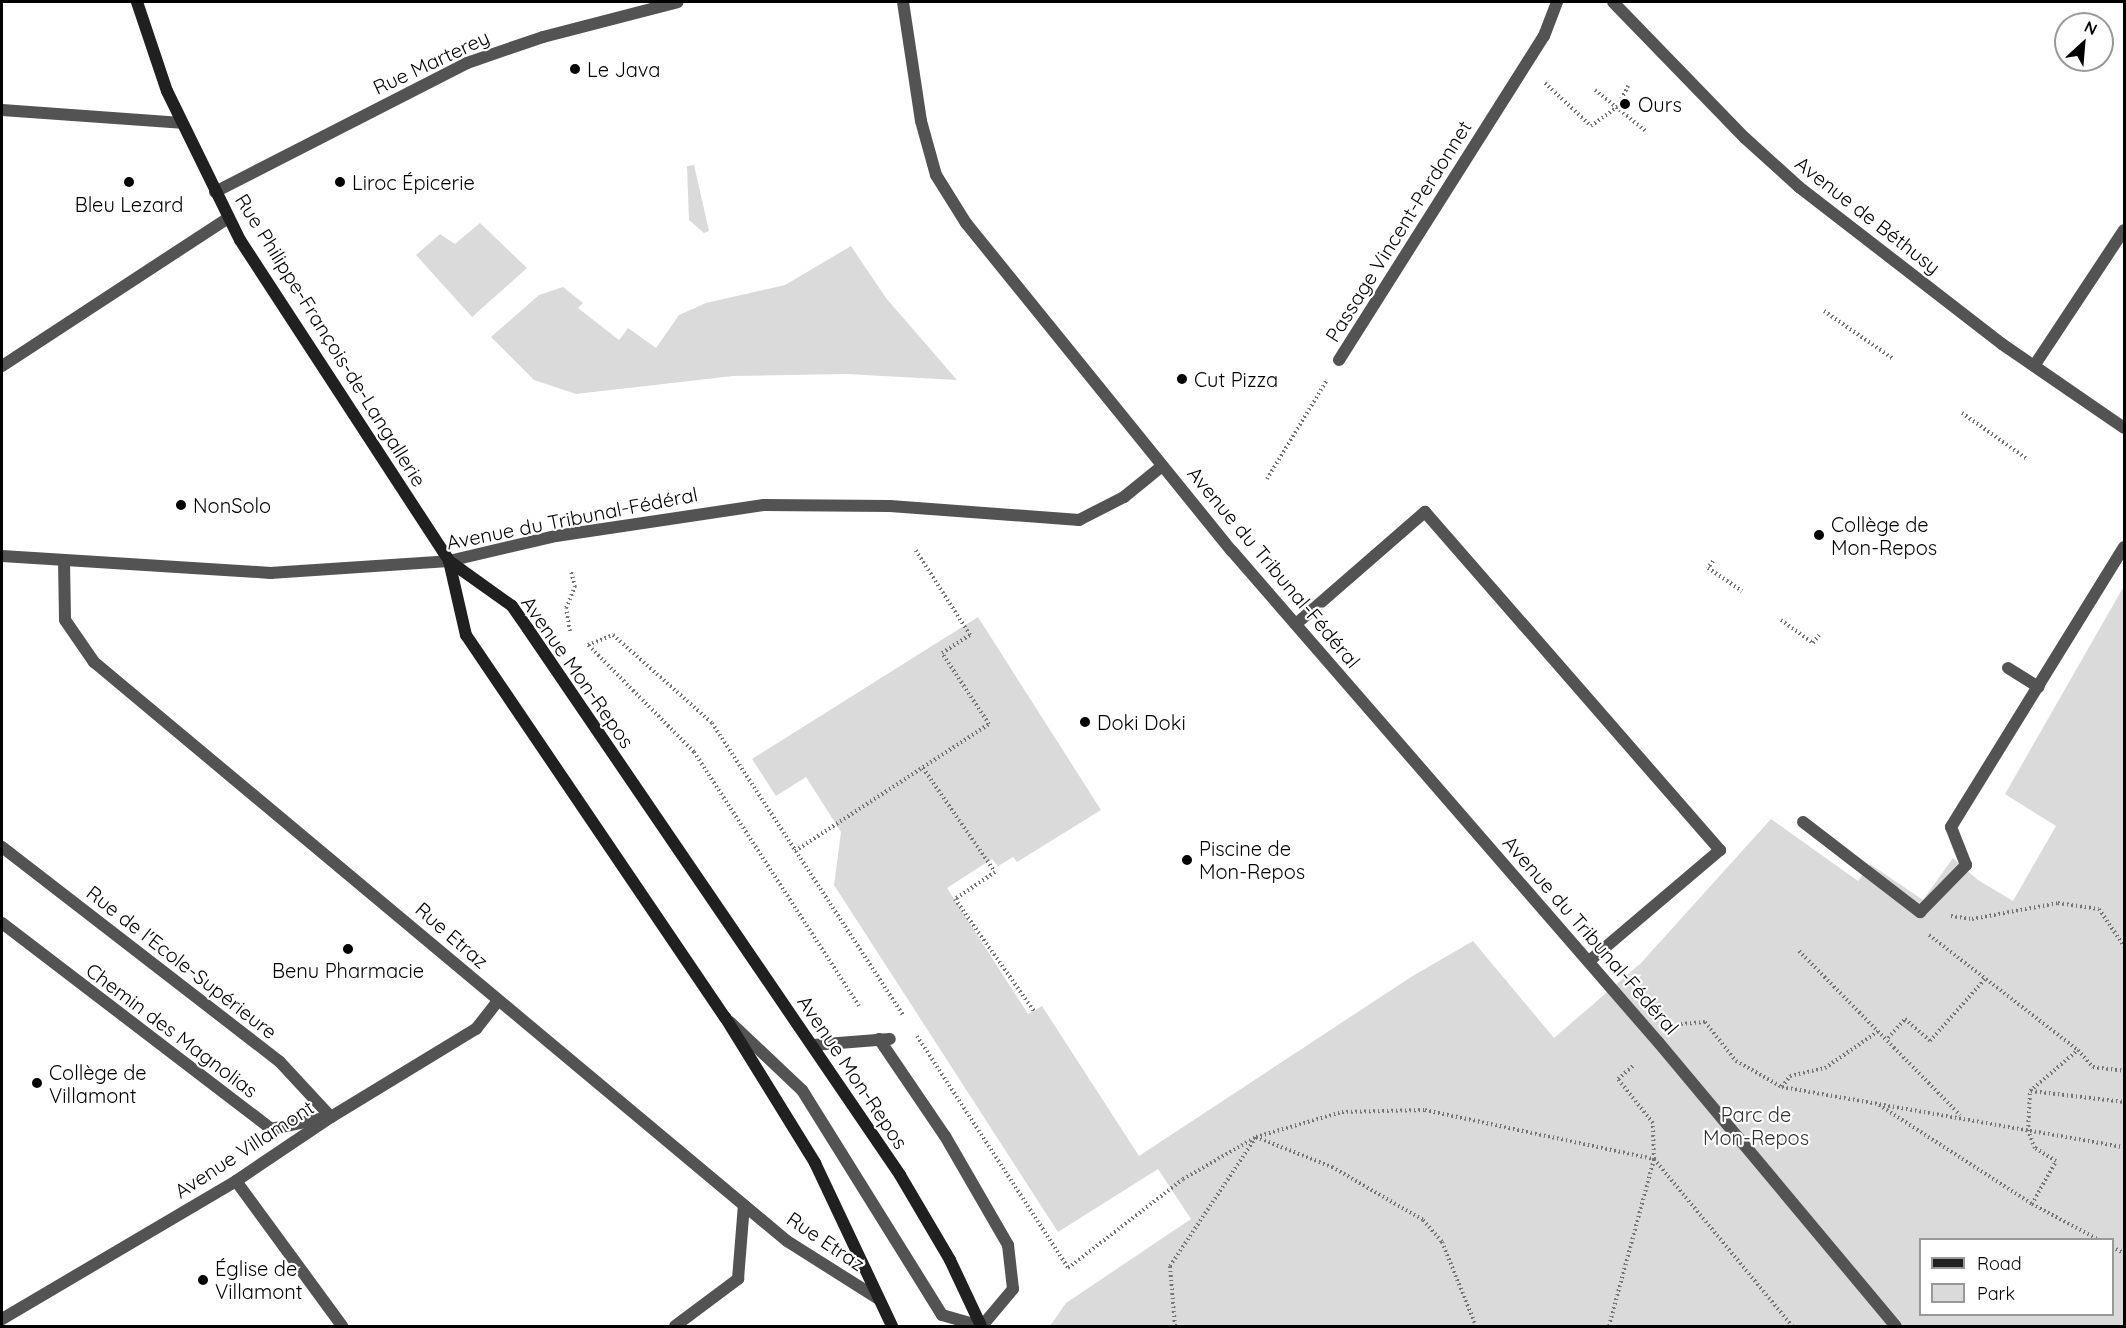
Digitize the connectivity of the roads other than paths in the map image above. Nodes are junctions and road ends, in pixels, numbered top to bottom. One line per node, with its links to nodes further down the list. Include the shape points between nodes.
1 (136, 2): 7 (main road, Rue Philippe-François-de-Langallerie)
2 (678, 2): 8 (street, Rue Marterey, via 543,37 467,63)
3 (903, 2): 15 (street, via 921,121 936,175 966,223)
4 (1557, 2): 11 (street, Passage Vincent-Perdonnet, via 1544,36)
5 (1613, 2): 13 (street, Avenue de Béthusy, via 1715,109 1799,187)
6 (2, 110): 7 (street)
7 (182, 123): 8 (main road, Rue Philippe-François-de-Langallerie)
8 (214, 192): 9 (main road, Rue Philippe-François-de-Langallerie)
9 (228, 218): 12 (street); 19 (main road, Rue Philippe-François-de-Langallerie)
10 (2124, 230): 13 (street)
11 (1339, 360)
12 (2, 366)
13 (2034, 366): 14 (street, Avenue de Béthusy)
14 (2124, 428)
15 (1162, 466): 19 (street, Avenue du Tribunal-Fédéral, via 1124,497 1079,520 890,506 764,505 556,536); 20 (street, Avenue du Tribunal-Fédéral)
16 (2124, 547): 22 (street)
17 (2, 556): 18 (street, Avenue du Tribunal-Fédéral)
18 (64, 561): 19 (street, Avenue du Tribunal-Fédéral, via 270,573); 27 (street, Rue Etraz, via 65,620 94,662)
19 (449, 561): 28 (main road, via 466,635); 29 (main road, Avenue Mon-Repos, via 512,606 733,934)
20 (1296, 624): 26 (street, Avenue du Tribunal-Fédéral); 26 (street, via 1425,512 1720,850)
21 (2008, 668): 22 (street)
22 (2038, 687): 23 (street, via 1952,827 1966,865 1920,912)
23 (1803, 822)
24 (2, 847): 30 (street, Rue de l'Ecole-Supérieure, via 280,1062)
25 (2, 923): 30 (street, Chemin des Magnolias, via 271,1129)
26 (1588, 962): 39 (street, Avenue du Tribunal-Fédéral)
27 (498, 1002): 30 (street, Avenue Villamont, via 477,1029); 32 (street, Rue Etraz)
28 (725, 1017): 33 (main road, via 815,1163); 38 (street, via 802,1090 942,1315)
29 (813, 1045): 38 (main road, Avenue Mon-Repos, via 900,1175 950,1260); 38 (street, via 884,1039 945,1136 1008,1245 1013,1289)
30 (331, 1117): 31 (street, Avenue Villamont)
31 (236, 1181): 34 (street, Avenue Villamont); 35 (street)
32 (744, 1205): 33 (street, Rue Etraz, via 787,1241); 36 (street, via 738,1279)
33 (877, 1298): 37 (main road)
34 (2, 1318)
35 (342, 1326)
36 (675, 1326)
37 (892, 1326)
38 (981, 1326)
39 (1896, 1326)

